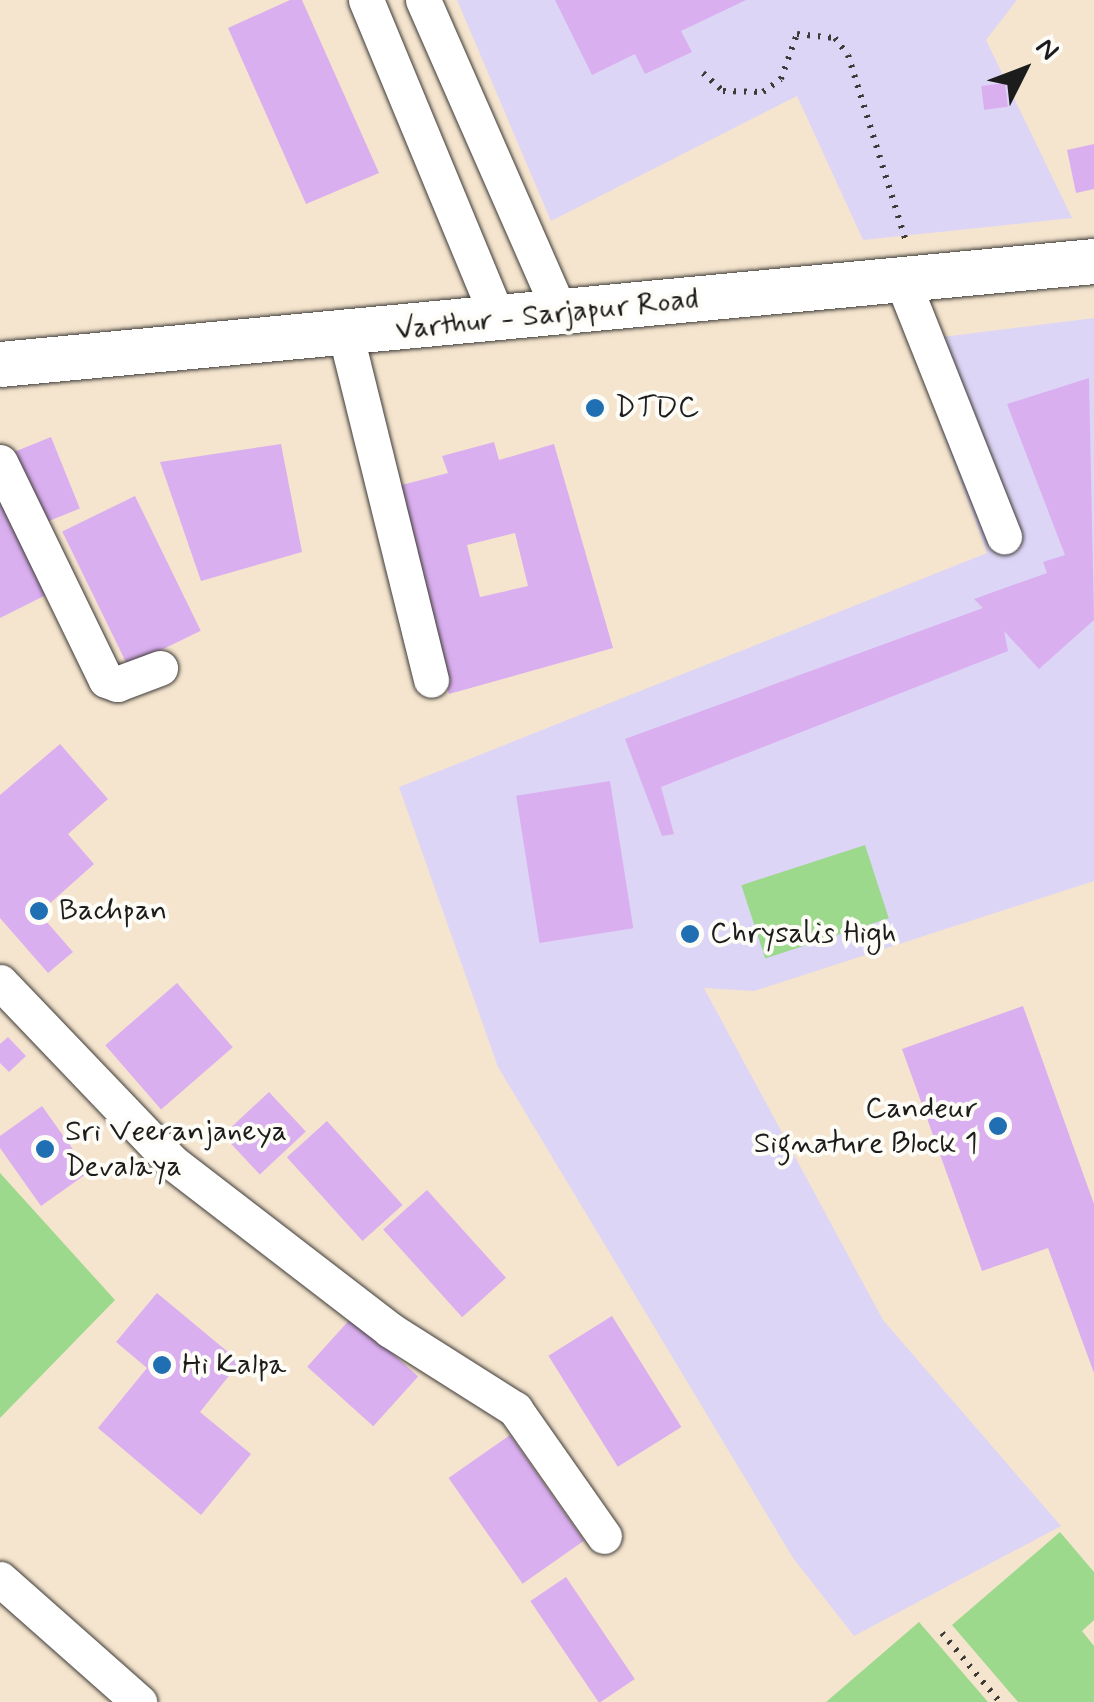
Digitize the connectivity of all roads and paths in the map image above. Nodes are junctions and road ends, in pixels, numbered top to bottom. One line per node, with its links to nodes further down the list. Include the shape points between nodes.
1 (366, 0): 5 (street)
2 (422, 0): 4 (street)
3 (703, 73): 7 (path, via 723,91 749,96 781,79 796,34 835,38 852,64)
4 (474, 128): 5 (street); 8 (street)
5 (426, 145): 9 (street)
6 (1094, 261): 7 (main road, Varthur - Sarjapur Road)
7 (910, 279): 8 (main road, Varthur - Sarjapur Road); 13 (street)
8 (560, 312): 9 (main road, Varthur - Sarjapur Road)
9 (498, 319): 10 (main road, Varthur - Sarjapur Road)
10 (346, 336): 11 (main road, Varthur - Sarjapur Road); 15 (street)
11 (0, 364)
12 (0, 462): 14 (street, via 106,680 116,684)
13 (1004, 536)
14 (160, 668)
15 (431, 680)
16 (0, 982): 17 (street, via 172,1162 390,1330 514,1409)
17 (604, 1536)
18 (0, 1579): 20 (street)
19 (942, 1633): 21 (path)
20 (139, 1702)
21 (1000, 1702)

